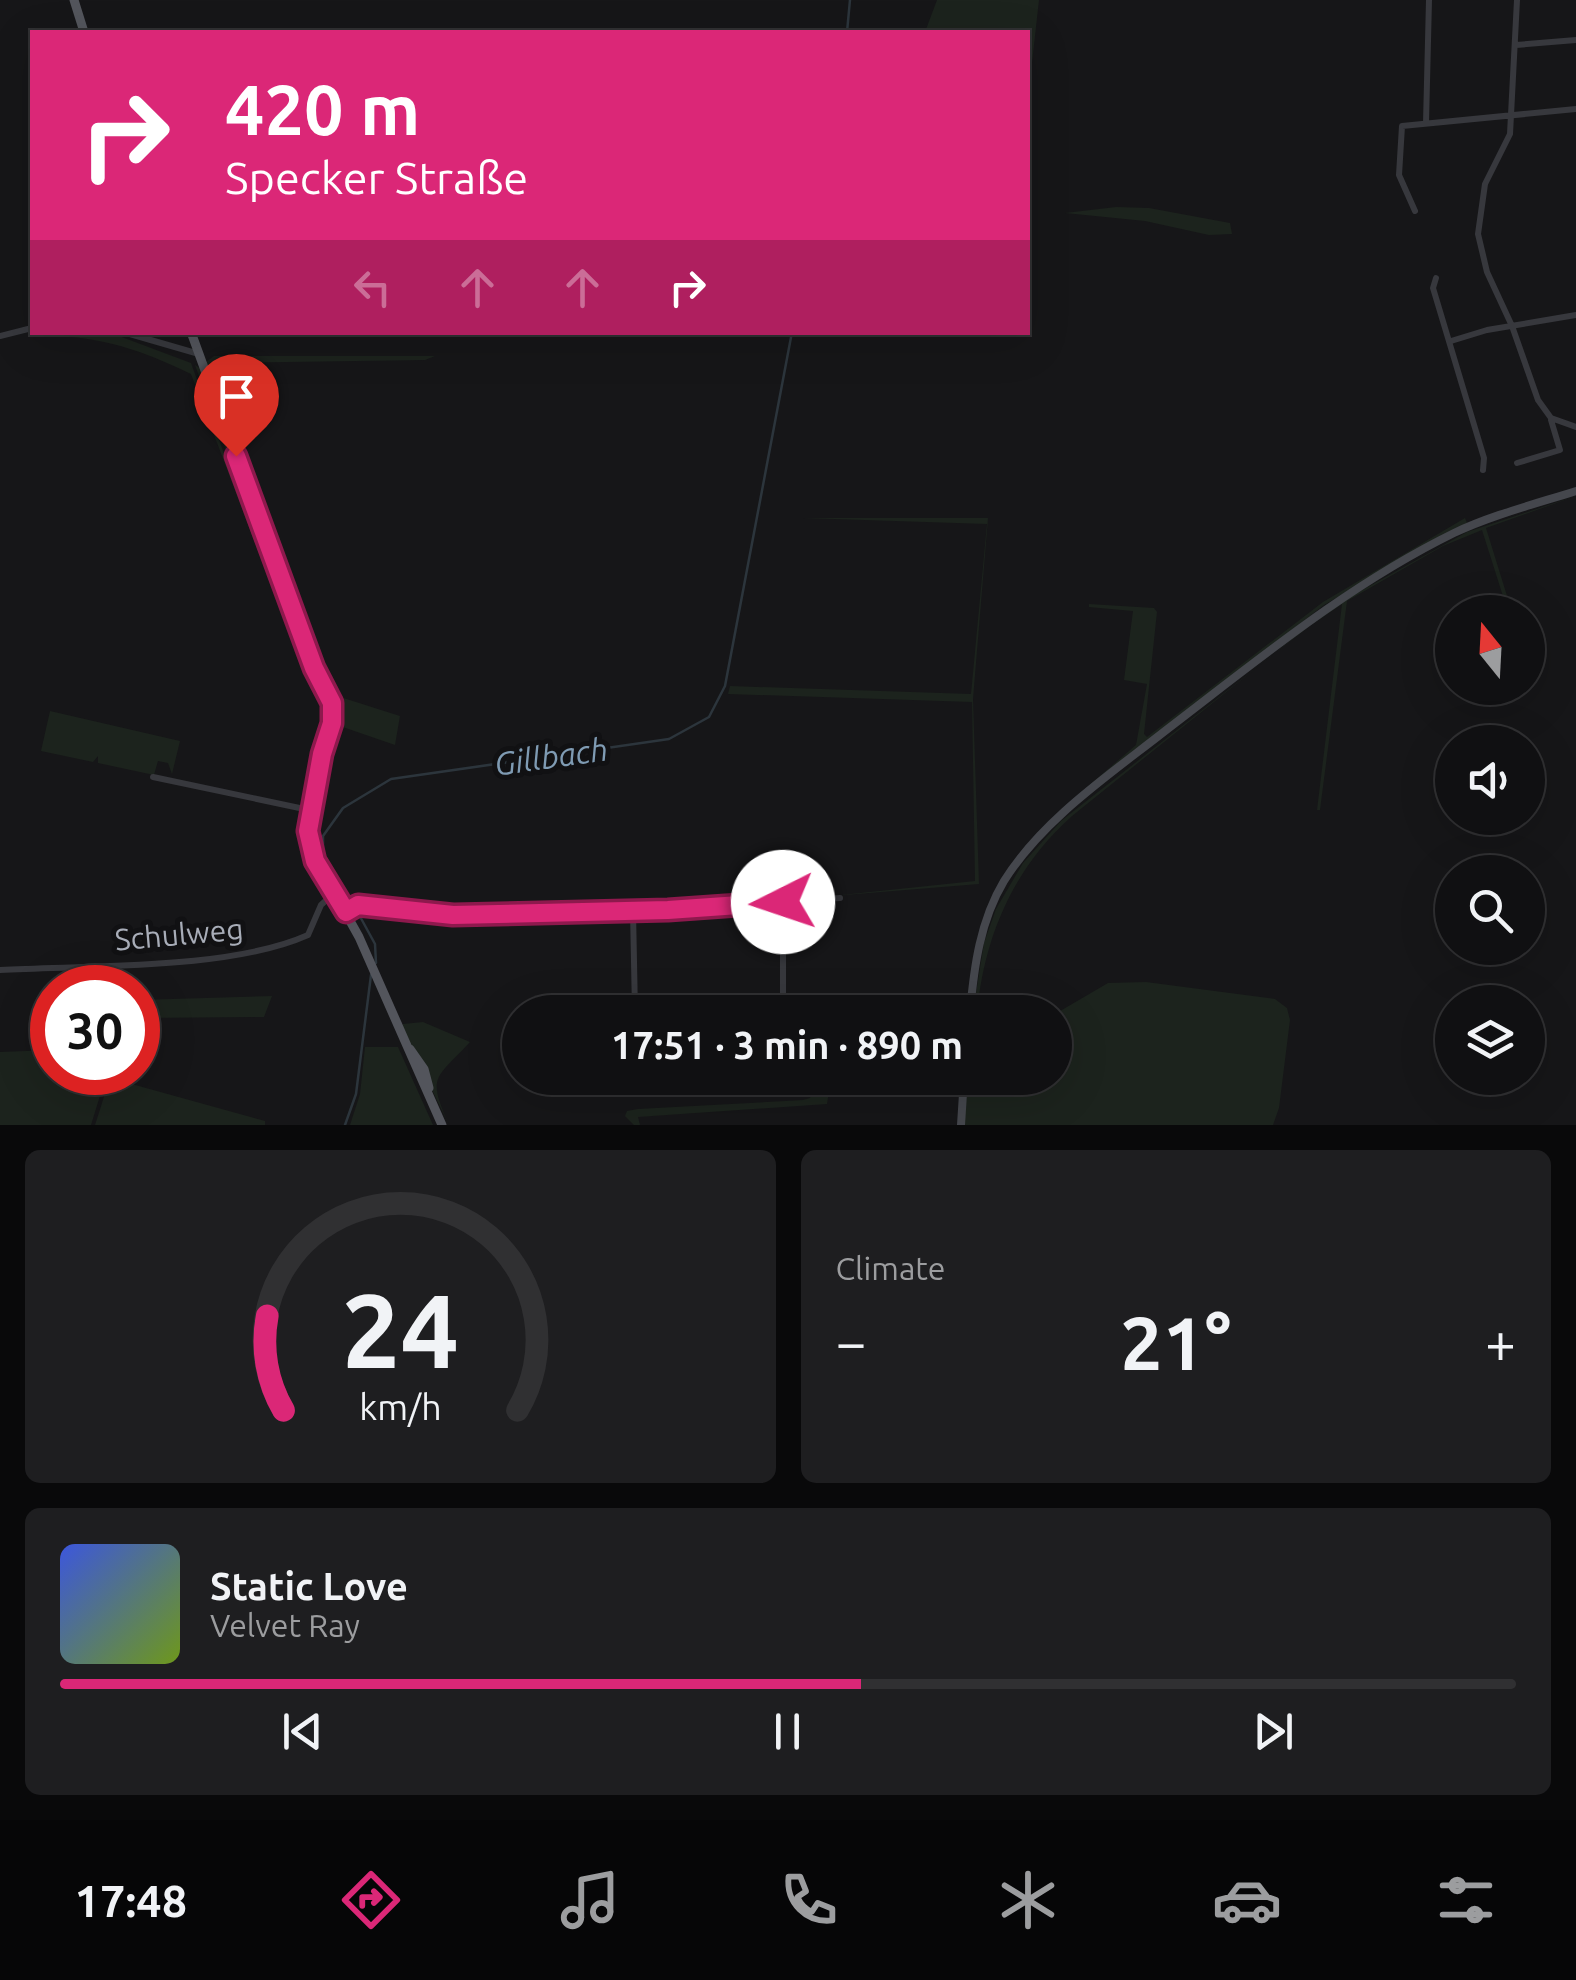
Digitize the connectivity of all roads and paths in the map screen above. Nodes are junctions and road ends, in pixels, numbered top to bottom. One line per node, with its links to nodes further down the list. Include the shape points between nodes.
1 (74, 0): 4 (main road)
2 (1429, 0): 9 (street)
3 (1517, 0): 6 (street)
4 (83, 30)
5 (1576, 40): 6 (street)
6 (1516, 45): 8 (street)
7 (1576, 109): 8 (street)
8 (1512, 115): 9 (street); 13 (street, via 1478,218 1484,262)
9 (1426, 123): 10 (street, via 1401,128 1400,174)
10 (1415, 211)
11 (1436, 278): 18 (street, via 1433,288)
12 (1576, 315): 13 (street)
13 (1512, 326): 18 (street); 20 (street)
14 (30, 328): 17 (street)
15 (133, 335): 19 (street)
16 (192, 335): 19 (main road)
17 (0, 336)
18 (1451, 341): 23 (street)
19 (199, 354): 26 (main road, via 326,706)
20 (1551, 418): 21 (street); 22 (street, via 1560,450)
21 (1576, 426)
22 (1517, 463)
23 (1483, 470)
24 (1576, 491): 35 (main road, via 1466,528 1345,595 1058,819 994,898)
25 (153, 777): 26 (street)
26 (309, 810): 27 (main road, via 310,850)
27 (334, 893): 31 (main road); 32 (street, Schulweg, via 308,935 254,951)
28 (840, 898): 29 (street)
29 (783, 902): 30 (street); 34 (street)
30 (633, 911): 31 (street, via 453,915 358,905); 33 (street)
31 (346, 912): 37 (main road, via 402,1039 424,1069)
32 (0, 970)
33 (634, 995)
34 (783, 995)
35 (972, 995)
36 (963, 1095): 38 (main road)
37 (440, 1121)
38 (961, 1125)

